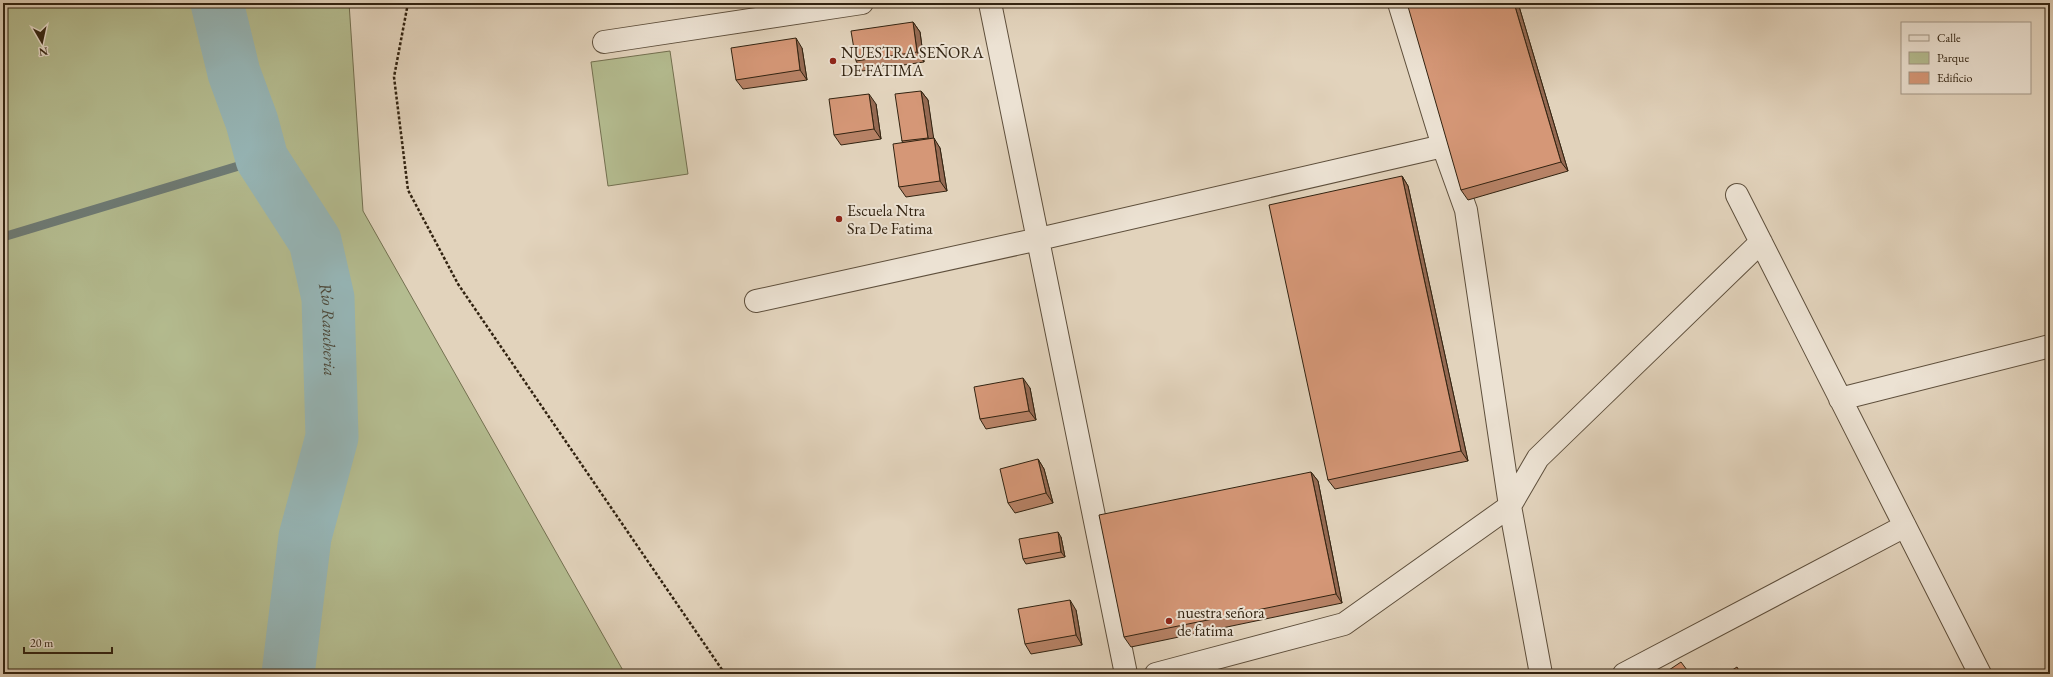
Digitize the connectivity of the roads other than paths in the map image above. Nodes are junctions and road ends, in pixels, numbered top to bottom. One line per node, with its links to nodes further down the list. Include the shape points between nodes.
1 (862, 3): 4 (street)
2 (990, 3): 7 (street)
3 (1399, 3): 5 (street)
4 (604, 42)
5 (1443, 146): 7 (street); 12 (street, via 1466,210)
6 (1737, 195): 8 (street)
7 (1039, 240): 9 (street); 14 (street)
8 (1761, 242): 11 (street); 12 (street, via 1538,458)
9 (756, 301)
10 (2050, 346): 11 (street)
11 (1840, 399): 13 (street)
12 (1510, 506): 15 (street, via 1344,624); 16 (street)
13 (1905, 526): 17 (street); 18 (street)
14 (1126, 674)
15 (1156, 674)
16 (1541, 674)
17 (1624, 674)
18 (1980, 674)

